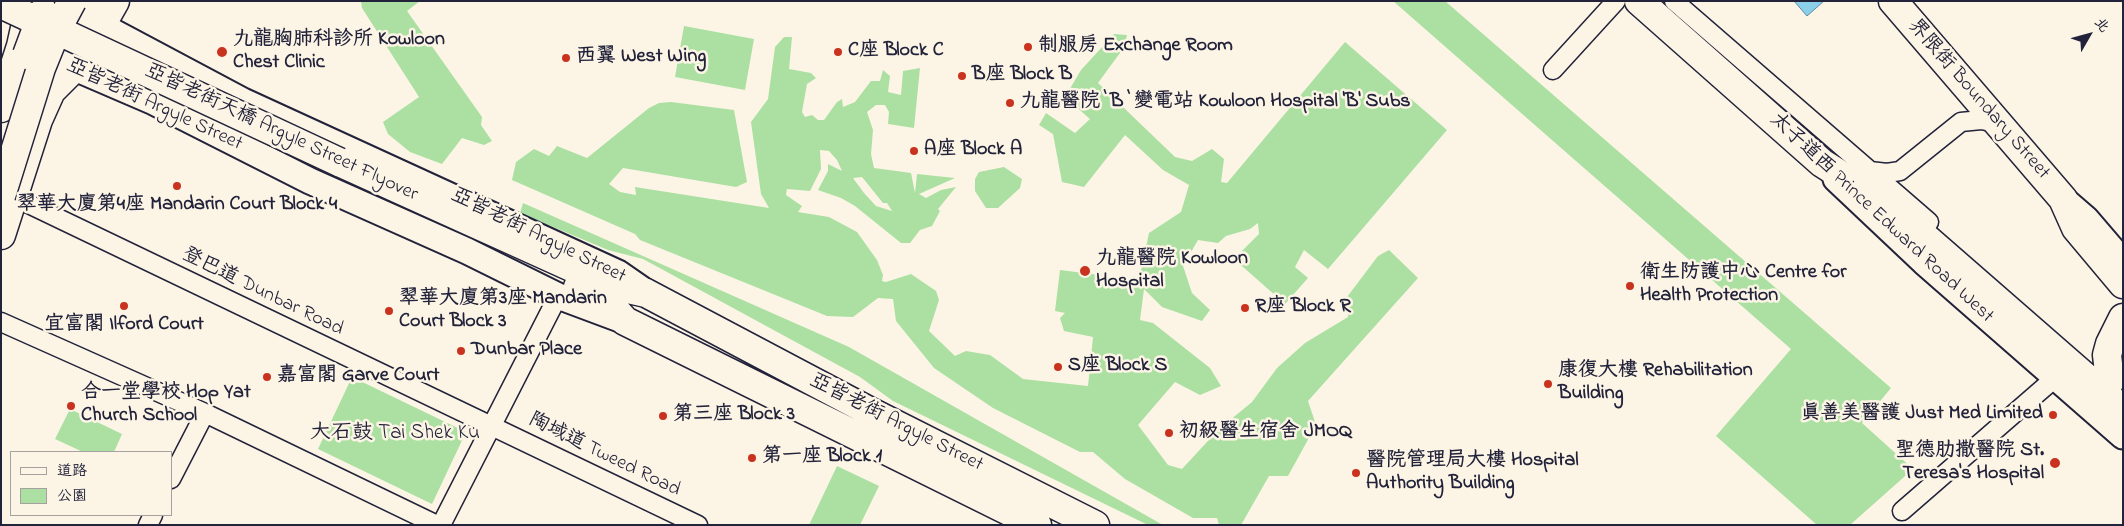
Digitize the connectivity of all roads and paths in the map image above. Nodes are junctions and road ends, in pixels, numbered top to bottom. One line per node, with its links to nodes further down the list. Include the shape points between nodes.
1 (115, 1): 8 (main road)
2 (1616, 1): 12 (street)
3 (1639, 1): 16 (main road, 太子道西 Prince Edward Road West)
4 (1674, 1): 17 (street, 太子道西 Prince Edward Road West)
5 (1893, 1): 14 (main road, 界限街 Boundary Street)
6 (1, 4): 23 (main road, 亞皆老街天橋 Argyle Street Flyover, bridge)
7 (43, 5): 8 (main road, 亞皆老街 Argyle Street); 10 (main road); 15 (main road, bridge)
8 (88, 11): 10 (main road, via 68,40 51,54); 11 (main road, via 81,62); 18 (main road, bridge, via 59,23 41,68); 24 (main road, 亞皆老街 Argyle Street, via 243,101 618,273)
9 (1, 18): 23 (main road, 亞皆老街天橋 Argyle Street Flyover, bridge)
10 (20, 45): 11 (main road, 亞皆老街 Argyle Street); 13 (main road)
11 (75, 68): 18 (main road, via 51,91); 25 (main road, 亞皆老街 Argyle Street, via 154,102 304,178)
12 (1553, 70)
13 (1, 108)
14 (1997, 123): 17 (street, via 1981,120 1961,122 1900,171); 19 (main road, 界限街 Boundary Street)
15 (1, 135)
16 (1822, 164): 29 (main road, 太子道西 Prince Edward Road West, via 1872,216); 31 (main road, via 1888,205)
17 (1870, 171): 30 (street, 太子道西 Prince Edward Road West)
18 (8, 196): 20 (main road); 33 (street, 登巴道 Dunbar Road)
19 (2063, 199): 21 (main road, 界限街 Boundary Street); 22 (main road, 界限街 Boundary Street, via 2076,228)
20 (1, 235)
21 (2119, 250)
22 (2123, 284)
23 (609, 293): 24 (main road, 亞皆老街天橋 Argyle Street Flyover); 28 (main road, 亞皆老街天橋 Argyle Street Flyover)
24 (646, 293): 41 (main road, 亞皆老街 Argyle Street, via 868,411)
25 (558, 296): 28 (main road, 亞皆老街 Argyle Street); 33 (street)
26 (2123, 318): 30 (main road, via 2107,355)
27 (1, 322): 32 (street)
28 (625, 322): 40 (main road, 亞皆老街 Argyle Street)
29 (2055, 378): 34 (main road, 太子道西 Prince Edward Road West); 36 (street)
30 (2110, 381)
31 (2123, 410)
32 (205, 413): 35 (street); 37 (street)
33 (492, 425): 38 (street); 39 (street, 陶域道 Tweed Road)
34 (2123, 436)
35 (172, 478)
36 (1902, 511)
37 (437, 525)
38 (442, 525)
39 (698, 525)
40 (1036, 525)
41 (1095, 525)

